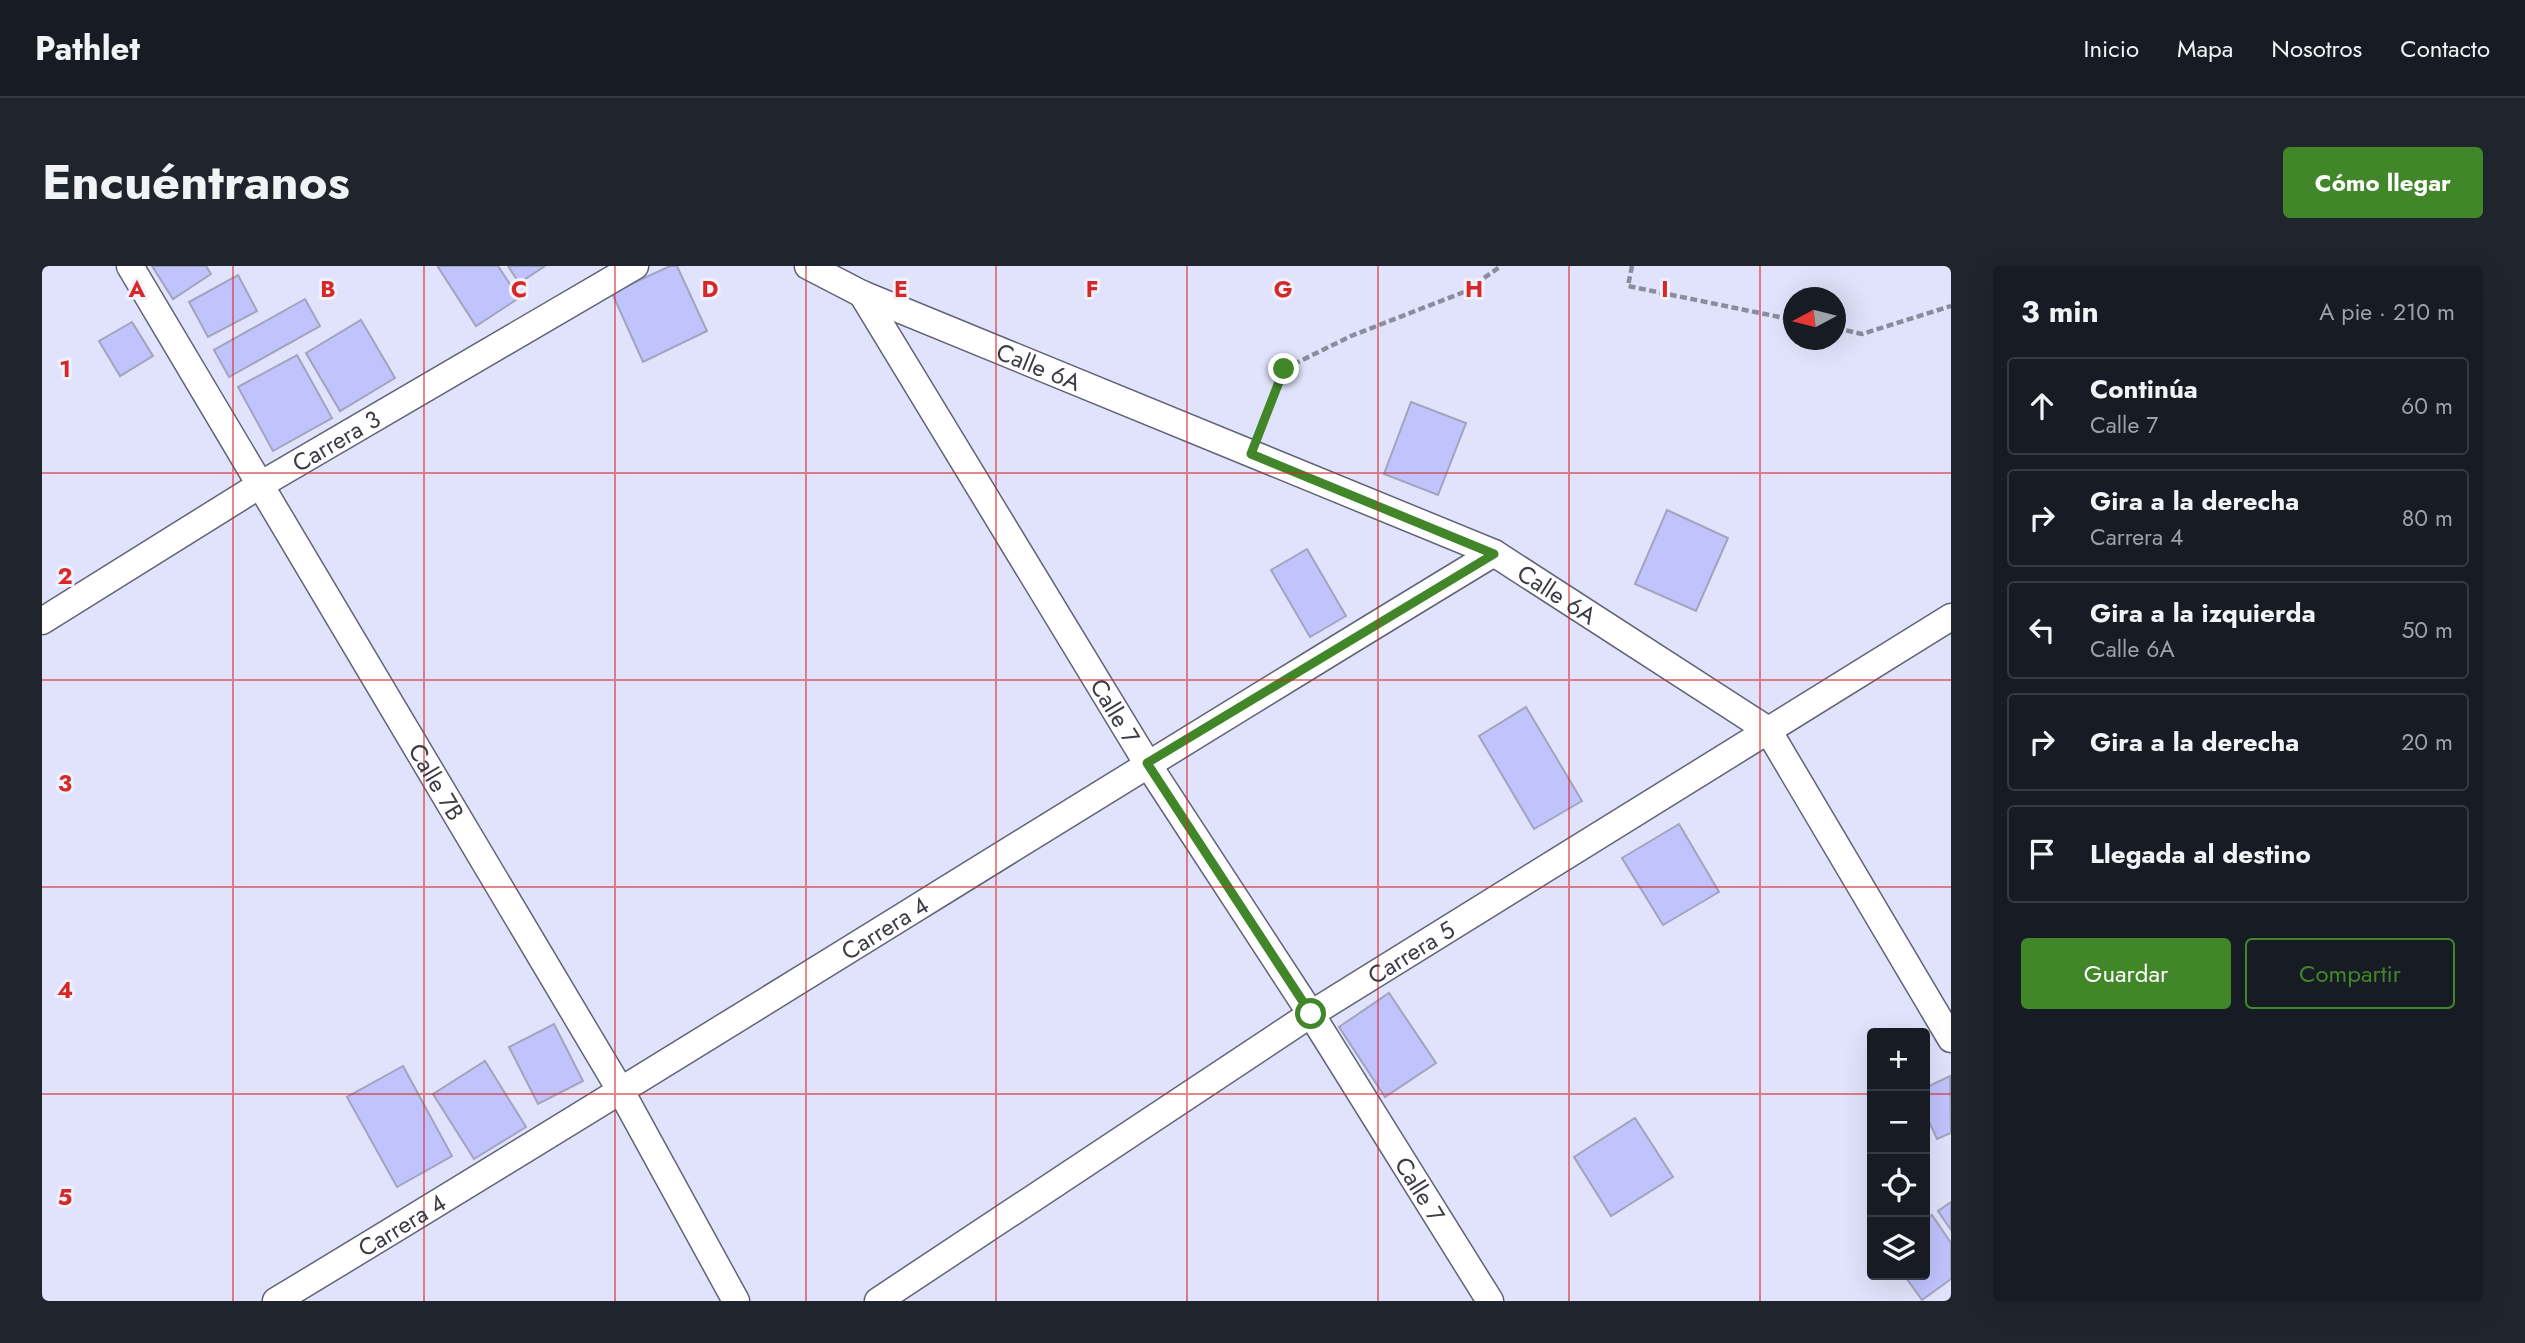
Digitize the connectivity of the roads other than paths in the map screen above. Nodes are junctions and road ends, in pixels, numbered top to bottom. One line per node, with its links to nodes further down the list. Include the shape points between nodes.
1 (130, 266): 5 (street, Calle 7B)
2 (635, 266): 5 (street, Carrera 3)
3 (808, 266): 4 (street, Calle 6A)
4 (862, 294): 6 (street, Calle 6A); 10 (street, Calle 7)
5 (260, 485): 8 (street, Carrera 3); 13 (street, Calle 7B)
6 (1494, 554): 9 (street, Calle 6A); 10 (street, Carrera 4)
7 (1951, 617): 9 (street, Carrera 5)
8 (42, 621)
9 (1768, 730): 11 (street, Carrera 5); 12 (street, Calle 6A)
10 (1147, 763): 11 (street, Calle 7); 13 (street, Carrera 4)
11 (1311, 1014): 16 (street, Carrera 5); 17 (street, Calle 7)
12 (1951, 1039)
13 (622, 1093): 14 (street, Carrera 4); 15 (street, Calle 7B)
14 (276, 1301)
15 (736, 1301)
16 (878, 1301)
17 (1490, 1301)

